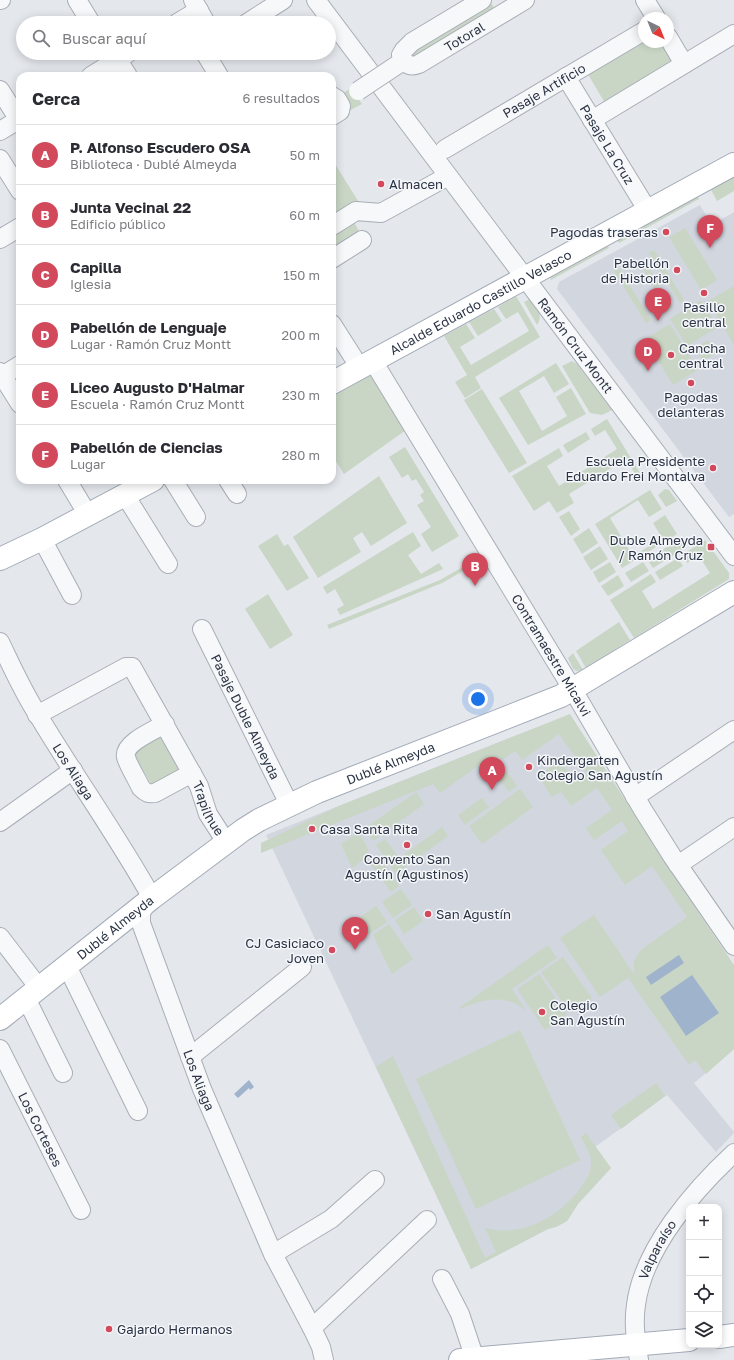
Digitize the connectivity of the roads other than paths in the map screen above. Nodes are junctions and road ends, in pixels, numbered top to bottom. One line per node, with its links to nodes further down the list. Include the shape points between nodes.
1 (77, 0): 9 (street)
2 (283, 0): 10 (street)
3 (316, 0): 11 (street, Ramón Cruz Montt)
4 (482, 0): 19 (street, Totoral, via 412,42 401,55)
5 (525, 0): 7 (street, Totoral)
6 (645, 0): 8 (street)
7 (503, 5): 19 (street, Totoral, via 419,64 413,66)
8 (652, 12)
9 (87, 16)
10 (258, 16)
11 (328, 16)
12 (336, 27): 34 (street, Ramón Cruz Montt)
13 (734, 34): 20 (street)
14 (638, 35): 24 (street, Pasaje Artificio)
15 (674, 47): 20 (street)
16 (112, 60): 21 (street)
17 (121, 60): 22 (street)
18 (210, 60): 23 (street)
19 (400, 62): 26 (street, bridge)
20 (684, 64): 28 (street)
21 (96, 72)
22 (126, 72)
23 (217, 72)
24 (566, 77): 28 (street, Pasaje La Cruz); 31 (street, Pasaje Artificio)
25 (2, 100): 27 (street)
26 (336, 104)
27 (16, 116)
28 (592, 120): 36 (street, Pasaje La Cruz)
29 (16, 122): 30 (street)
30 (0, 132)
31 (445, 149)
32 (0, 158): 35 (street)
33 (734, 164): 36 (main road, Alcalde Eduardo Castillo Velasco)
34 (448, 176): 37 (street, via 381,213 356,211); 42 (street, Ramón Cruz Montt)
35 (16, 184)
36 (648, 211): 42 (main road, Alcalde Eduardo Castillo Velasco)
37 (336, 224)
38 (16, 229): 39 (street)
39 (0, 239)
40 (362, 240): 41 (street)
41 (336, 256)
42 (526, 278): 44 (main road, Alcalde Eduardo Castillo Velasco); 56 (street, Ramón Cruz Montt)
43 (336, 329): 44 (street, Contramaestre Micalvi)
44 (366, 365): 47 (main road, Alcalde Eduardo Castillo Velasco); 63 (street, Contramaestre Micalvi)
45 (16, 367): 46 (street)
46 (1, 374): 48 (street)
47 (336, 381)
48 (16, 398)
49 (69, 484): 53 (street)
50 (146, 484): 52 (main road)
51 (175, 484): 54 (street)
52 (125, 495): 53 (main road); 58 (street)
53 (88, 515): 55 (main road)
54 (196, 517)
55 (42, 538): 57 (main road); 60 (street)
56 (734, 556)
57 (0, 559)
58 (168, 564)
59 (734, 592): 63 (main road, Dublé Almeyda)
60 (72, 595)
61 (202, 629): 70 (street, Pasaje Duble Almeyda)
62 (2, 653): 64 (street, Los Aliaga)
63 (573, 690): 69 (street, Contramaestre Micalvi); 70 (main road, Dublé Almeyda)
64 (37, 715): 65 (street, Trapilhue, via 130,666); 67 (street, Los Aliaga)
65 (165, 724): 68 (street, Trapilhue); 68 (street, Trapilhue, via 131,743 126,750 125,756 144,792 155,793)
66 (734, 730): 69 (street)
67 (73, 770): 71 (street); 75 (street, Los Aliaga, via 129,857)
68 (192, 773): 73 (street, Trapilhue, via 208,814)
69 (635, 797): 74 (street, Contramaestre Micalvi)
70 (289, 804): 73 (main road, Dublé Almeyda)
71 (0, 822)
72 (734, 827): 74 (street)
73 (226, 842): 75 (main road, Dublé Almeyda)
74 (678, 865): 76 (street, Contramaestre Micalvi)
75 (149, 900): 79 (main road, Dublé Almeyda); 84 (street, Los Aliaga, via 142,913 141,923)
76 (729, 926): 78 (street, Contramaestre Micalvi)
77 (0, 937): 81 (street)
78 (734, 946)
79 (67, 966): 81 (main road, Dublé Almeyda); 86 (street, Dublé Almeyda)
80 (302, 967): 84 (street)
81 (33, 993): 82 (main road, Dublé Almeyda); 85 (street)
82 (0, 1019)
83 (0, 1049): 89 (street, Los Corteses)
84 (190, 1057): 91 (street, Los Aliaga)
85 (64, 1073)
86 (138, 1111)
87 (734, 1153): 97 (street, Valparaíso, via 678,1214 652,1257 640,1284 635,1306)
88 (375, 1180): 91 (street, via 331,1219)
89 (81, 1210)
90 (427, 1220): 93 (street)
91 (273, 1254): 93 (street, Los Aliaga)
92 (442, 1279): 98 (street, via 460,1314)
93 (312, 1328): 99 (street, Los Aliaga)
94 (734, 1335): 95 (main road)
95 (722, 1337)
96 (686, 1341): 97 (main road)
97 (638, 1352): 98 (main road)
98 (467, 1359)
99 (324, 1360)

